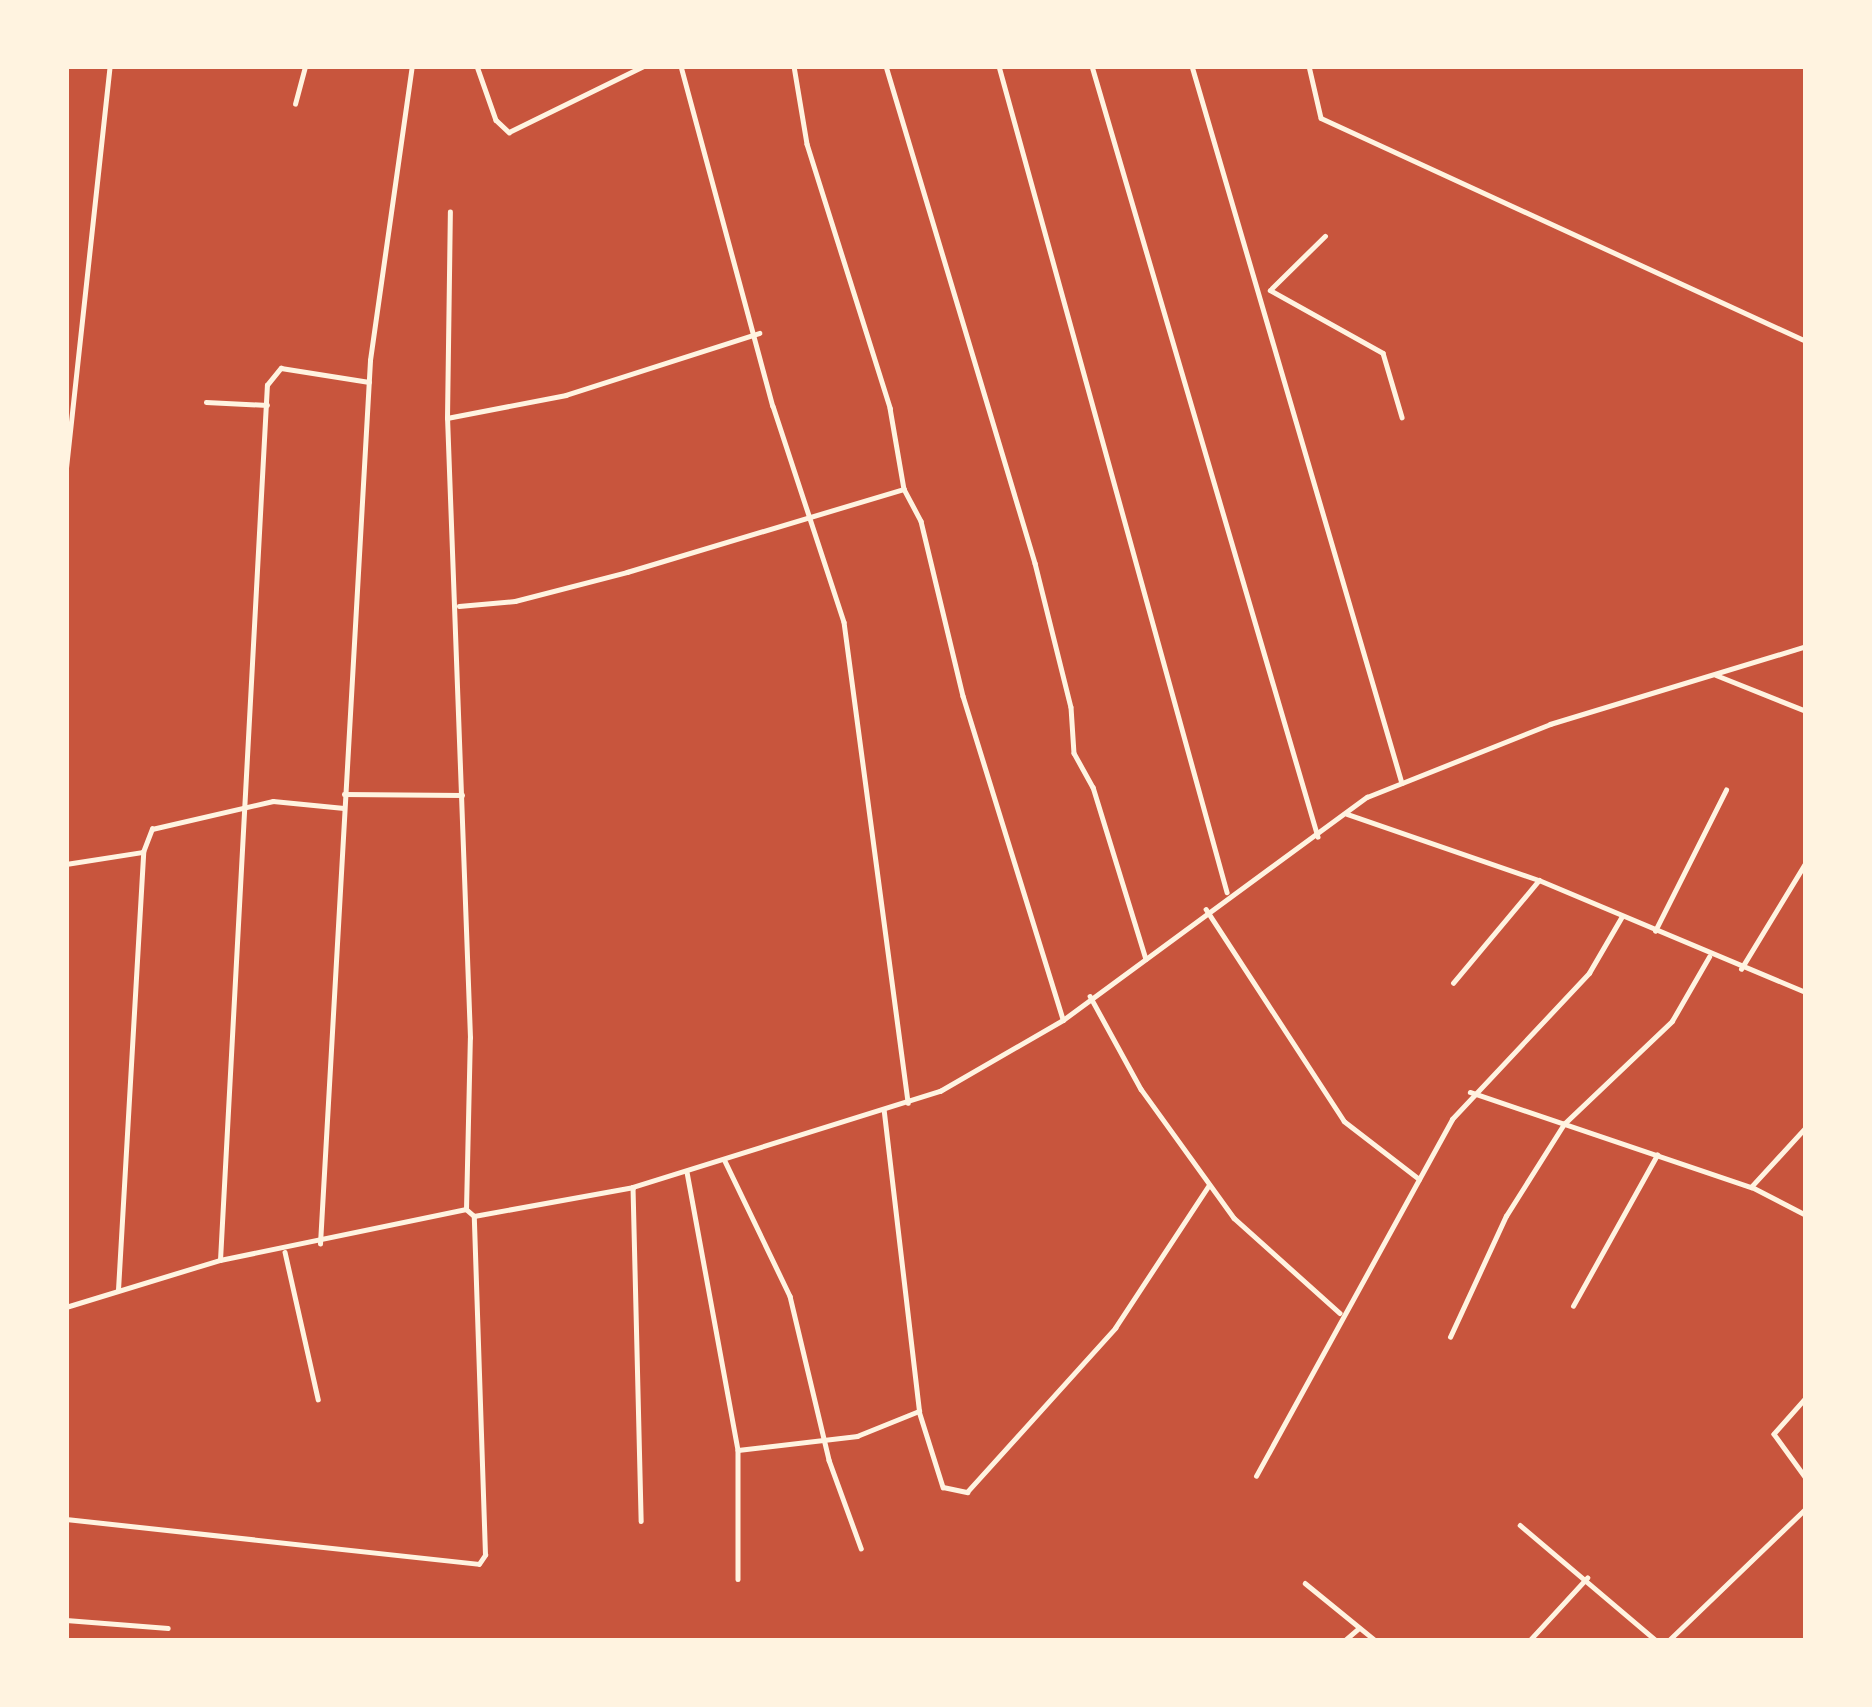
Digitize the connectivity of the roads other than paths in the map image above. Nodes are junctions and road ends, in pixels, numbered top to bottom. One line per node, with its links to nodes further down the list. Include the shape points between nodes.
1 (110, 66): 25 (street)
2 (305, 66): 13 (street)
3 (412, 66): 20 (street)
4 (476, 66): 5 (street, via 496,120 509,132)
5 (644, 66)
6 (681, 66): 18 (street)
7 (794, 66): 27 (street, via 807,144 890,408)
8 (886, 66): 50 (street, via 1035,563 1071,707 1074,754 1093,787)
9 (999, 66): 45 (street)
10 (1092, 66): 40 (street)
11 (1192, 66): 17 (street)
12 (1309, 66): 19 (street, via 1321,118)
13 (295, 104)
14 (450, 212): 24 (street)
15 (1324, 236): 16 (street)
16 (1270, 290): 17 (street); 23 (street, via 1383,353)
17 (1263, 296): 33 (street)
18 (759, 332): 24 (street, via 566,395); 28 (street, via 773,406)
19 (1806, 341)
20 (369, 382): 22 (street, via 275,369); 35 (street)
21 (206, 402): 22 (street)
22 (267, 405): 38 (street, via 244,704)
23 (1402, 417)
24 (447, 418): 29 (street)
25 (68, 428): 26 (street)
26 (66, 468)
27 (904, 490): 28 (street); 55 (street, via 921,521 963,696)
28 (811, 515): 29 (street, via 560,589); 57 (street, via 844,622)
29 (456, 606): 36 (street)
30 (1806, 646): 31 (street)
31 (1716, 675): 32 (street); 33 (street, via 1550,724)
32 (1806, 711)
33 (1402, 783): 39 (street)
34 (1726, 790): 48 (street)
35 (344, 794): 36 (street); 37 (street)
36 (462, 795): 68 (street)
37 (344, 808): 38 (street, via 273,801); 71 (street, via 342,969 320,1167)
38 (247, 813): 41 (street, via 152,829); 73 (street)
39 (1347, 814): 40 (street); 44 (street)
40 (1318, 837): 45 (street)
41 (143, 852): 43 (street); 74 (street)
42 (1806, 862): 51 (street)
43 (66, 864)
44 (1539, 880): 47 (street); 52 (street)
45 (1227, 892): 46 (street)
46 (1206, 909): 50 (street); 64 (street, via 1344,1121)
47 (1621, 918): 48 (street); 56 (street, via 1589,973)
48 (1655, 931): 49 (street)
49 (1708, 957): 51 (street); 59 (street, via 1672,1021)
50 (1146, 959): 54 (street)
51 (1741, 969): 53 (street)
52 (1453, 983)
53 (1806, 992)
54 (1089, 994): 55 (street); 65 (street, via 1141,1089)
55 (1063, 1020): 57 (street, via 988,1068)
56 (1470, 1092): 59 (street); 64 (street)
57 (908, 1103): 58 (street)
58 (884, 1111): 62 (street); 81 (street)
59 (1564, 1124): 61 (street); 78 (street, via 1506,1216)
60 (1806, 1127): 67 (street)
61 (1657, 1155): 67 (street); 75 (street)
62 (725, 1161): 63 (street); 82 (street, via 792,1302)
63 (687, 1172): 66 (street); 83 (street)
64 (1419, 1180): 77 (street)
65 (1209, 1185): 77 (street, via 1256,1244); 81 (street, via 1115,1328 967,1492 943,1487)
66 (633, 1187): 70 (street); 88 (street)
67 (1751, 1187): 69 (street)
68 (466, 1209): 70 (street); 71 (street)
69 (1806, 1214)
70 (474, 1216): 87 (street, via 485,1555 479,1564)
71 (320, 1244): 72 (street)
72 (285, 1252): 73 (street); 80 (street)
73 (220, 1260): 74 (street)
74 (118, 1290): 76 (street)
75 (1573, 1306)
76 (66, 1307)
77 (1340, 1313): 84 (street)
78 (1450, 1337)
79 (1806, 1397): 85 (street, via 1774,1435)
80 (318, 1399)
81 (920, 1411): 82 (street, via 857,1436)
82 (826, 1437): 83 (street); 90 (street)
83 (738, 1450): 92 (street)
84 (1256, 1476)
85 (1806, 1478)
86 (1806, 1508): 101 (street)
87 (66, 1519)
88 (641, 1521)
89 (1520, 1525): 91 (street)
90 (861, 1548)
91 (1587, 1578): 99 (street); 100 (street)
92 (738, 1579)
93 (1305, 1582): 96 (street)
94 (66, 1620): 95 (street)
95 (168, 1628)
96 (1358, 1628): 97 (street); 98 (street)
97 (1344, 1641)
98 (1376, 1641)
99 (1529, 1641)
100 (1658, 1641)
101 (1667, 1641)

